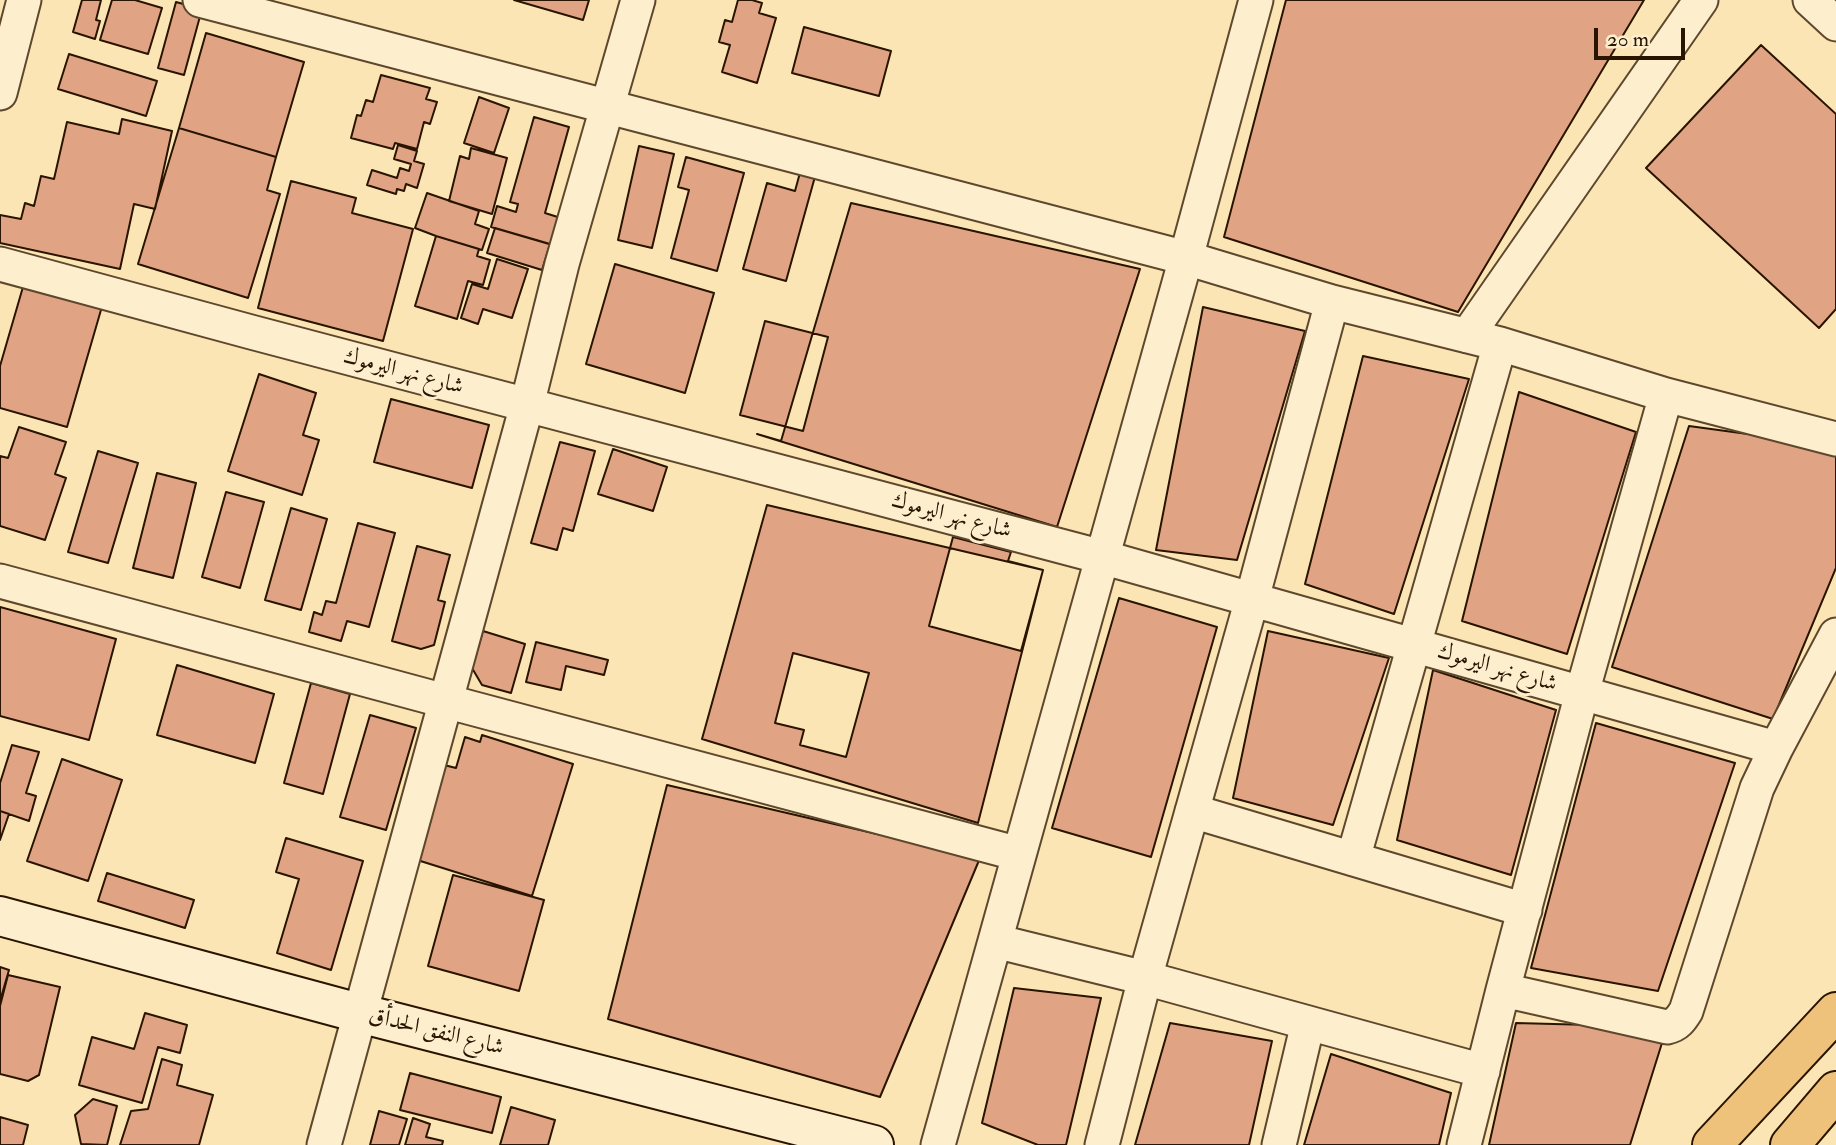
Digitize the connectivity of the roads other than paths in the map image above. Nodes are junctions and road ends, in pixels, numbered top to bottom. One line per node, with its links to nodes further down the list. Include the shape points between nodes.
1 (24, 0): 8 (street)
2 (200, 0): 9 (street)
3 (638, 0): 9 (street)
4 (1256, 0): 10 (street)
5 (1701, 0): 13 (street)
6 (1810, 0): 7 (street)
7 (1836, 24)
8 (0, 93)
9 (607, 107): 10 (street); 16 (street)
10 (1186, 258): 12 (street); 18 (street)
11 (0, 264): 16 (street, شارع نهر اليرموك)
12 (1332, 302): 13 (street); 20 (street)
13 (1467, 336): 14 (street)
14 (1500, 344): 15 (street); 22 (street)
15 (1665, 395): 17 (street); 23 (street)
16 (527, 405): 18 (street, شارع نهر اليرموك); 24 (street)
17 (1836, 439)
18 (1102, 557): 20 (street, شارع نهر اليرموك); 27 (street)
19 (0, 581): 24 (street)
20 (1252, 599): 22 (street, شارع نهر اليرموك); 26 (street)
21 (1836, 635): 25 (street)
22 (1414, 645): 23 (street, شارع نهر اليرموك); 28 (street)
23 (1582, 693): 25 (street, شارع نهر اليرموك); 29 (street)
24 (445, 701): 27 (street); 35 (street)
25 (1776, 748): 33 (street, via 1757,788 1686,1011 1674,1026)
26 (1192, 811): 28 (street); 32 (street)
27 (1019, 854): 31 (street)
28 (1353, 859): 29 (street)
29 (1525, 910): 33 (street)
30 (0, 916): 35 (main road, شارع النفق الحدأق)
31 (995, 941): 32 (street); 41 (street)
32 (1145, 978): 36 (street); 42 (street)
33 (1503, 990): 37 (street)
34 (1836, 1012): 45 (highway)
35 (359, 1013): 39 (street); 40 (main road, شارع النفق الحدأق)
36 (1308, 1023): 37 (street); 43 (street)
37 (1483, 1072): 44 (street)
38 (1836, 1091): 46 (highway)
39 (324, 1145)
40 (874, 1145)
41 (938, 1145)
42 (1102, 1145)
43 (1279, 1145)
44 (1464, 1145)
45 (1712, 1145)
46 (1790, 1145)

